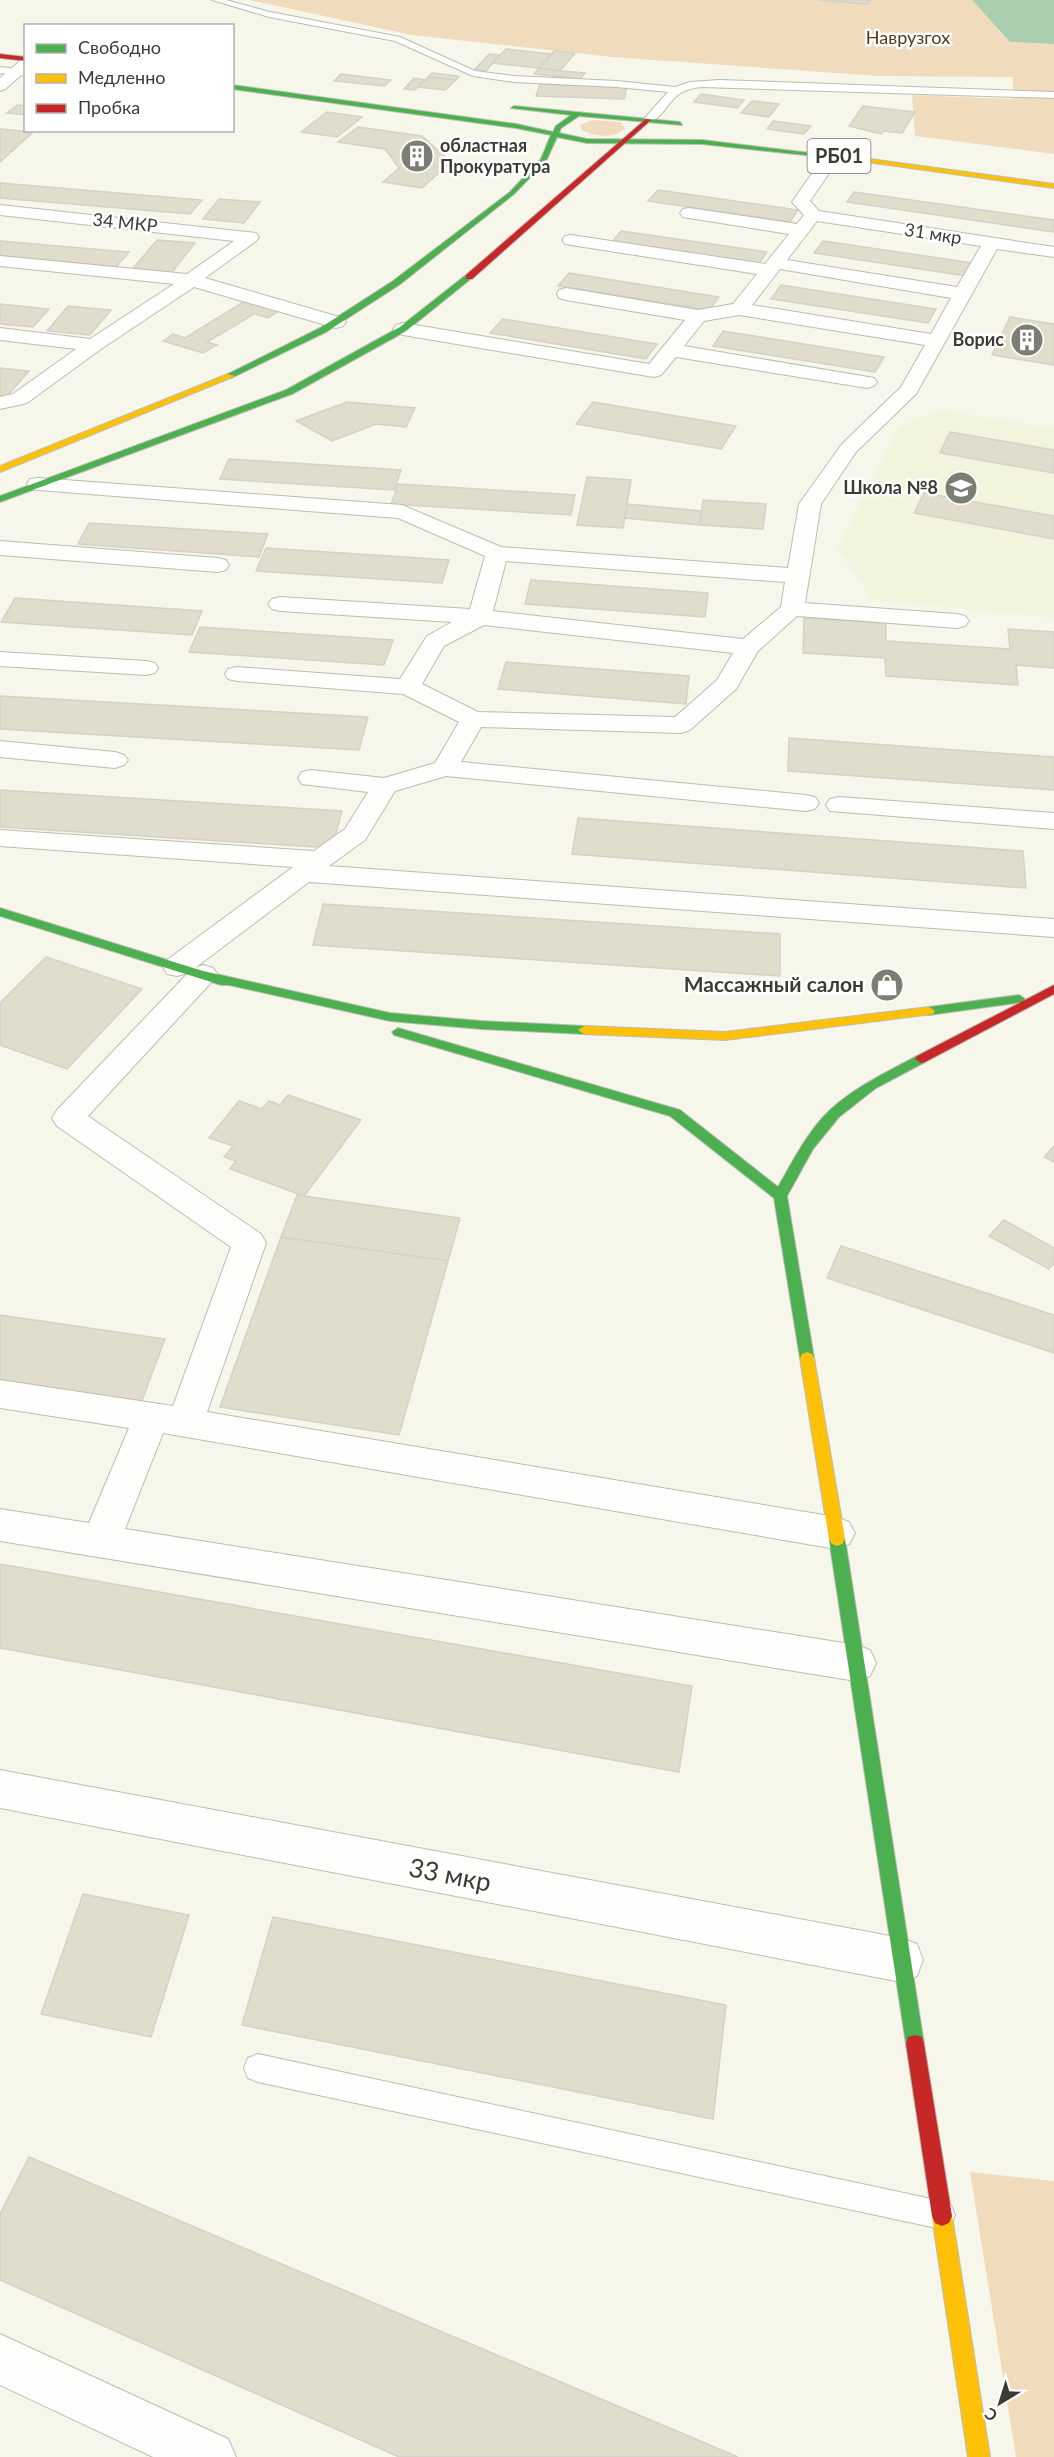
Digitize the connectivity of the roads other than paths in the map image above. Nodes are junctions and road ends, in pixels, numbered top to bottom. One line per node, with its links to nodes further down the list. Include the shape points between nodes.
1 (216, 0): 10 (lane, via 397,39 473,73)
2 (0, 49): 3 (main road)
3 (24, 52)
4 (0, 56): 5 (main road)
5 (18, 67): 7 (street)
6 (234, 76): 9 (main road)
7 (0, 86)
8 (234, 87): 16 (main road, РБ01)
9 (360, 90)
10 (676, 90): 11 (lane, via 719,83 990,88); 14 (lane)
11 (1054, 94)
12 (499, 106): 13 (main road)
13 (579, 113): 14 (main road); 16 (main road, via 562,122)
14 (648, 120): 15 (main road); 18 (main road)
15 (691, 125)
16 (554, 134): 18 (main road, РБ01, via 587,141); 35 (main road, via 544,160 512,193 396,284)
17 (761, 134): 20 (main road, РБ01)
18 (622, 142): 19 (main road, РБ01, via 702,142); 36 (main road, via 468,278)
19 (833, 156): 21 (main road, РБ01); 24 (street, via 801,202)
20 (1054, 173)
21 (1054, 186)
22 (0, 210): 30 (street, 34 МКР, via 250,237)
23 (689, 213): 24 (street, 31 мкр)
24 (807, 223): 26 (street, 31 мкр); 29 (street)
25 (571, 240): 29 (street)
26 (992, 242): 27 (street, 31 мкр); 32 (street)
27 (1054, 252)
28 (0, 261): 30 (street)
29 (772, 267): 32 (street); 33 (street)
30 (191, 280): 35 (street); 39 (street)
31 (566, 294): 34 (street)
32 (963, 294): 38 (street)
33 (739, 309): 34 (street); 38 (street)
34 (698, 316): 40 (street)
35 (336, 322): 43 (main road, via 246,370)
36 (402, 329): 40 (street, via 654,371); 44 (main road, via 289,392)
37 (0, 334): 39 (street)
38 (938, 341): 49 (street, via 909,390 849,448 810,504)
39 (94, 345): 42 (street, via 20,399)
40 (671, 350): 41 (street)
41 (867, 382)
42 (0, 403)
43 (0, 469)
44 (38, 484): 45 (main road); 47 (street, via 402,512)
45 (0, 499)
46 (0, 548): 48 (street)
47 (497, 553): 49 (street); 52 (street)
48 (218, 565)
49 (796, 576): 51 (street)
50 (280, 604): 52 (street)
51 (792, 609): 53 (street); 54 (street)
52 (480, 617): 54 (street); 58 (street, via 435,640)
53 (957, 621)
54 (748, 647): 59 (street, via 727,684 681,725)
55 (0, 659): 56 (street)
56 (146, 668)
57 (237, 674): 58 (street)
58 (408, 687): 59 (street)
59 (473, 719): 62 (street)
60 (0, 749): 61 (street)
61 (115, 760)
62 (446, 768): 64 (street); 65 (street)
63 (311, 778): 64 (street)
64 (385, 786): 69 (street, via 355,834)
65 (806, 803)
66 (839, 805): 67 (street)
67 (1054, 821)
68 (0, 838): 69 (street)
69 (311, 866): 71 (street); 72 (street)
70 (0, 912): 72 (main road)
71 (1054, 927)
72 (190, 971): 74 (main road, via 390,1017 724,1036); 75 (main road, via 675,1113); 77 (street, via 68,1118 249,1243)
73 (1054, 989): 74 (main road)
74 (1040, 996): 75 (main road, via 872,1085 841,1108 808,1146)
75 (780, 1196): 79 (main road)
76 (0, 1394): 77 (street)
77 (169, 1420): 79 (street); 80 (street)
78 (0, 1525): 80 (street)
79 (836, 1533): 81 (main road)
80 (101, 1541): 81 (street)
81 (856, 1663): 83 (main road)
82 (0, 1789): 83 (street, 33 мкр)
83 (901, 1960): 85 (main road)
84 (258, 2068): 85 (lane)
85 (941, 2215): 88 (main road)
86 (0, 2359): 87 (street)
87 (210, 2457)
88 (978, 2457)

